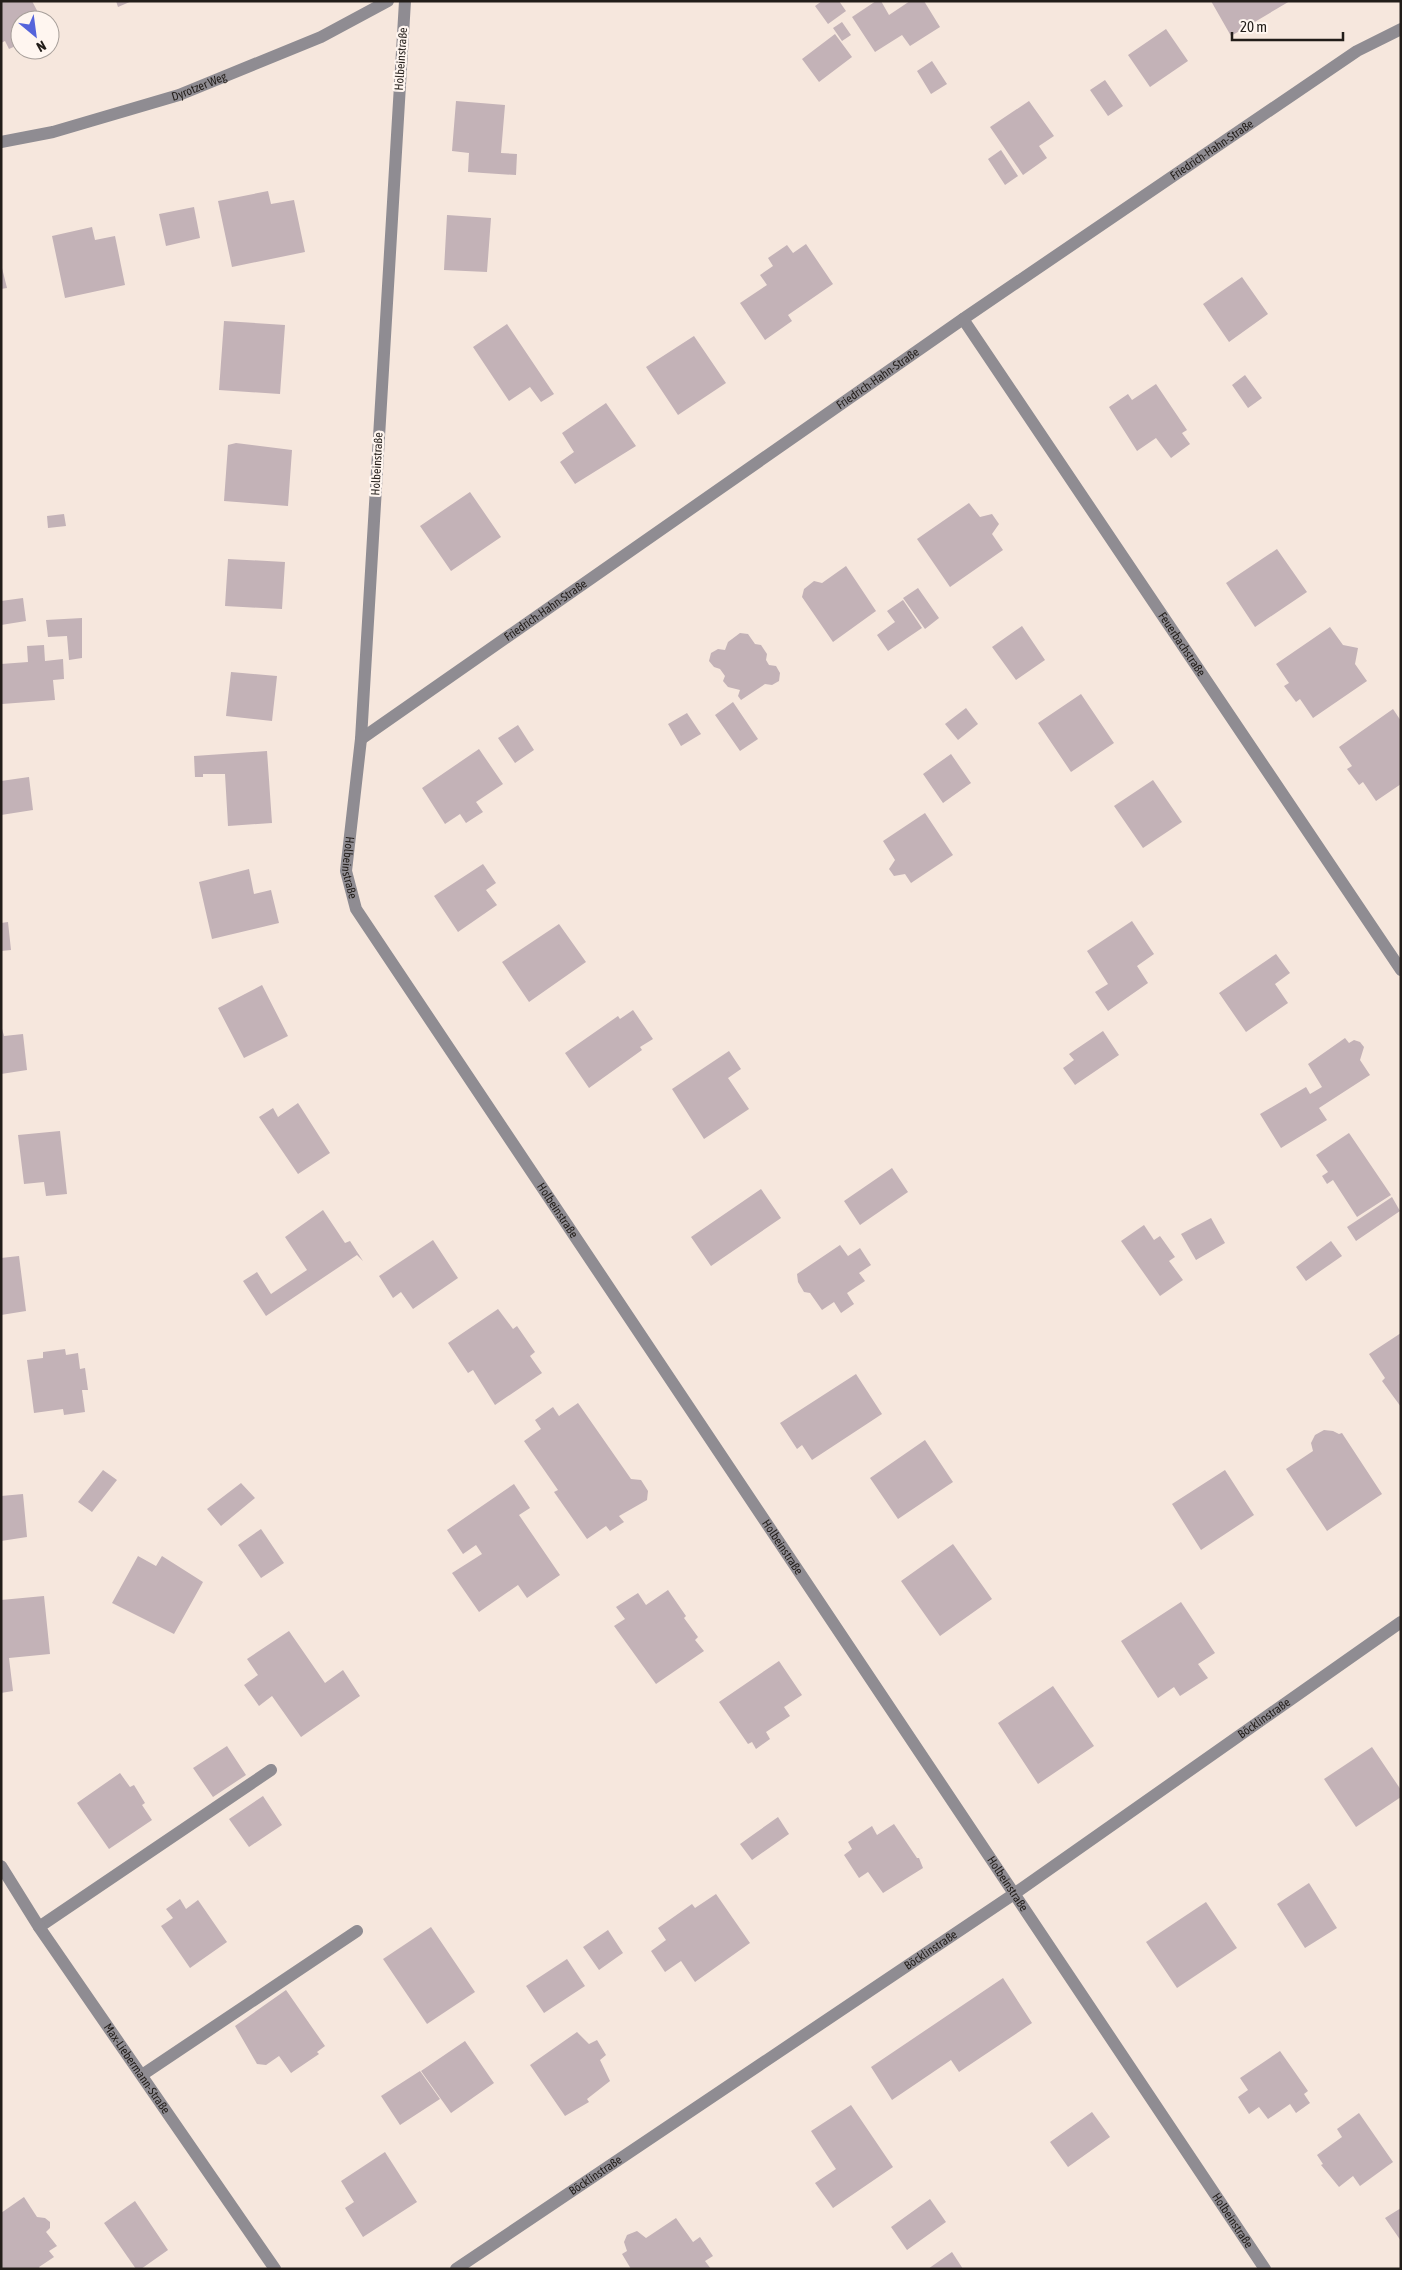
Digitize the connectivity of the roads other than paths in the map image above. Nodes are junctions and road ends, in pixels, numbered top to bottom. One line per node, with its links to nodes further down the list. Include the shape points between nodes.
1 (388, 1): 4 (street, Dyrotzer Weg, via 320,38 179,95 53,132)
2 (405, 1): 6 (street, Holbeinstraße)
3 (1401, 29): 5 (street, Friedrich-Hahn-Straße, via 1357,51)
4 (1, 142)
5 (963, 318): 6 (street, Friedrich-Hahn-Straße); 7 (street, Feuerbachstraße)
6 (361, 739): 11 (street, Holbeinstraße, via 346,871 356,909)
7 (1401, 970)
8 (1401, 1622): 11 (street, Böcklinstraße)
9 (271, 1770): 12 (street)
10 (1, 1866): 12 (street, Max-Liebermann-Straße)
11 (1014, 1894): 16 (street, Böcklinstraße); 17 (street, Holbeinstraße)
12 (39, 1927): 14 (street, Max-Liebermann-Straße)
13 (358, 1931): 14 (street)
14 (142, 2075): 15 (street, Max-Liebermann-Straße)
15 (275, 2269)
16 (456, 2269)
17 (1264, 2269)

